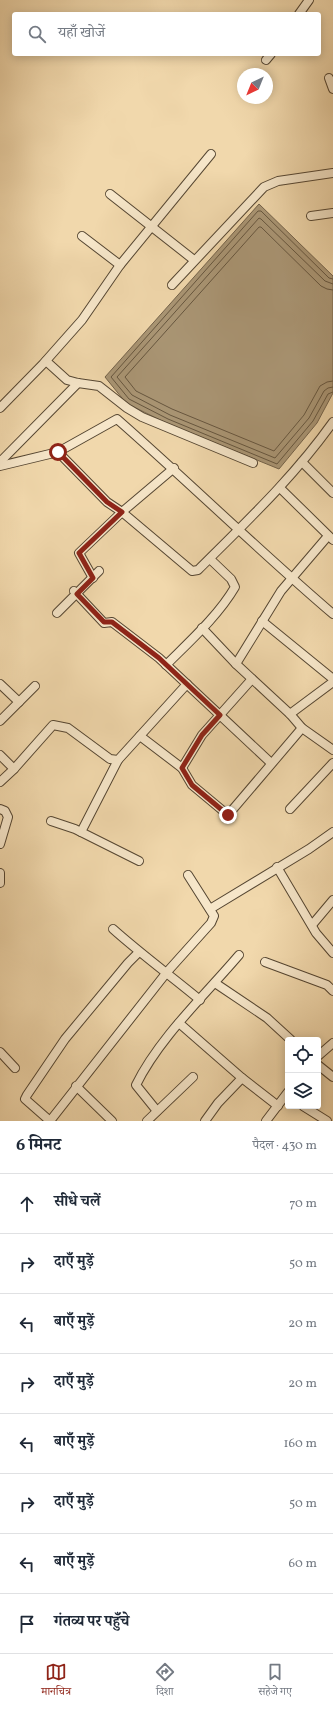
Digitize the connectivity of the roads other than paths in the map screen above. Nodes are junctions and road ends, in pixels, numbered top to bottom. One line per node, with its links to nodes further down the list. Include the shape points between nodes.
1 (309, 0): 2 (street)
2 (300, 12)
3 (330, 78): 4 (street)
4 (333, 89)
5 (211, 154): 10 (street)
6 (333, 173): 12 (street, via 278,182 264,187)
7 (110, 194): 10 (street)
8 (333, 213): 9 (street)
9 (311, 216)
10 (151, 227): 12 (street); 13 (street)
11 (82, 236): 13 (street)
12 (194, 260): 14 (street)
13 (120, 265): 15 (street, via 82,320)
14 (172, 285)
15 (46, 361): 16 (street, via 67,380); 17 (street)
16 (78, 383): 20 (street); 22 (street, via 99,386 142,417)
17 (0, 408)
18 (333, 422): 21 (street)
19 (58, 452): 23 (street); 24 (street, via 117,419); 27 (street, via 107,502)
20 (0, 462)
21 (302, 462): 25 (street); 26 (street)
22 (253, 463)
23 (0, 466)
24 (174, 468): 27 (street); 28 (street)
25 (280, 488): 28 (street); 29 (street)
26 (333, 493)
27 (122, 512): 30 (street, via 192,571 198,570); 32 (street, via 79,553)
28 (239, 529): 30 (street); 33 (street)
29 (331, 538): 33 (street)
30 (210, 559): 38 (street, via 231,579 235,587)
31 (100, 571): 32 (street)
32 (93, 578): 34 (street)
33 (292, 579): 36 (street); 37 (street)
34 (75, 592): 35 (street); 40 (street, via 104,622 112,622)
35 (57, 613)
36 (333, 614)
37 (262, 621): 39 (street); 42 (street)
38 (202, 628): 39 (street); 40 (street)
39 (236, 664): 41 (street)
40 (166, 665): 44 (street)
41 (252, 679): 47 (street); 48 (street)
42 (333, 680): 47 (street)
43 (0, 684): 46 (street)
44 (187, 684): 48 (street); 51 (street)
45 (35, 686): 46 (street)
46 (19, 702): 49 (street)
47 (290, 714): 50 (street)
48 (220, 715): 55 (street); 57 (street, via 202,735)
49 (0, 721)
50 (302, 728): 52 (street); 55 (street)
51 (140, 736): 54 (street); 57 (street)
52 (333, 750)
53 (0, 755): 58 (street)
54 (118, 760): 58 (street, via 110,759 68,728 53,725); 63 (street)
55 (271, 763): 57 (street, via 228,815 192,785)
56 (333, 763): 61 (street)
57 (182, 768)
58 (14, 769): 59 (street)
59 (0, 782)
60 (0, 809): 65 (street, via 5,811 8,817)
61 (290, 809)
62 (51, 821): 63 (street)
63 (81, 832): 66 (street)
64 (333, 832): 67 (street)
65 (0, 844)
66 (139, 861)
67 (277, 868): 72 (street); 73 (street)
68 (0, 873): 70 (street)
69 (188, 875): 72 (street)
70 (0, 883)
71 (333, 900): 73 (street)
72 (210, 909): 79 (street, via 214,916 211,923)
73 (312, 925): 76 (street)
74 (113, 929): 75 (street)
75 (139, 952): 79 (street); 98 (street, via 65,1039 27,1094 26,1099)
76 (333, 953)
77 (239, 955): 80 (street)
78 (265, 962): 81 (street, via 327,985)
79 (167, 972): 82 (street); 93 (street)
80 (215, 983): 82 (street); 84 (street, via 267,1018)
81 (333, 991)
82 (200, 1000): 83 (street)
83 (179, 1023): 92 (street); 97 (street, via 146,1064 136,1085)
84 (288, 1037)
85 (333, 1043): 87 (street)
86 (0, 1052): 89 (street)
87 (321, 1053)
88 (321, 1067): 91 (street)
89 (16, 1068)
90 (193, 1077): 97 (street)
91 (333, 1077)
92 (242, 1078): 95 (street); 101 (street)
93 (76, 1086): 98 (street); 99 (street)
94 (285, 1097): 95 (street)
95 (278, 1106): 102 (street)
96 (308, 1109): 103 (street)
97 (157, 1111): 100 (street)
98 (50, 1121)
99 (112, 1121)
100 (147, 1121)
101 (205, 1121)
102 (266, 1121)
103 (327, 1121)

